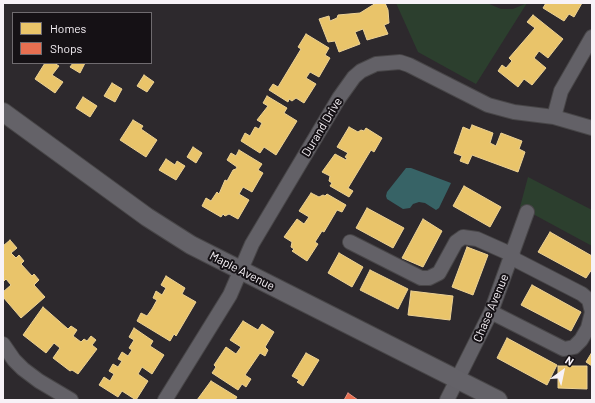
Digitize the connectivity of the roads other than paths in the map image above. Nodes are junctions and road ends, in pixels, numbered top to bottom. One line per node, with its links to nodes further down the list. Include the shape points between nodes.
1 (592, 37): 3 (street, via 561,91)
2 (3, 112): 8 (main road, Maple Avenue, via 146,217)
3 (554, 117): 4 (street, Durand Drive); 8 (street, Durand Drive, via 514,112 488,105 409,64 384,62 368,67 354,77 339,98 252,244)
4 (592, 128)
5 (527, 212): 7 (street, Chase Avenue)
6 (350, 242): 7 (street, via 421,278 429,278 439,273 456,242 463,237 477,239)
7 (513, 256): 9 (street, Chase Avenue); 9 (street, via 582,294 592,306 592,318 581,340 574,347 564,349)
8 (240, 271): 11 (main road, Maple Avenue); 13 (street, Durand Drive, via 230,295)
9 (492, 312): 11 (street, Chase Avenue)
10 (3, 344): 12 (street, via 24,370)
11 (458, 380): 14 (street, Chase Avenue); 15 (main road, Maple Avenue)
12 (71, 400)
13 (166, 400)
14 (447, 400)
15 (498, 400)

